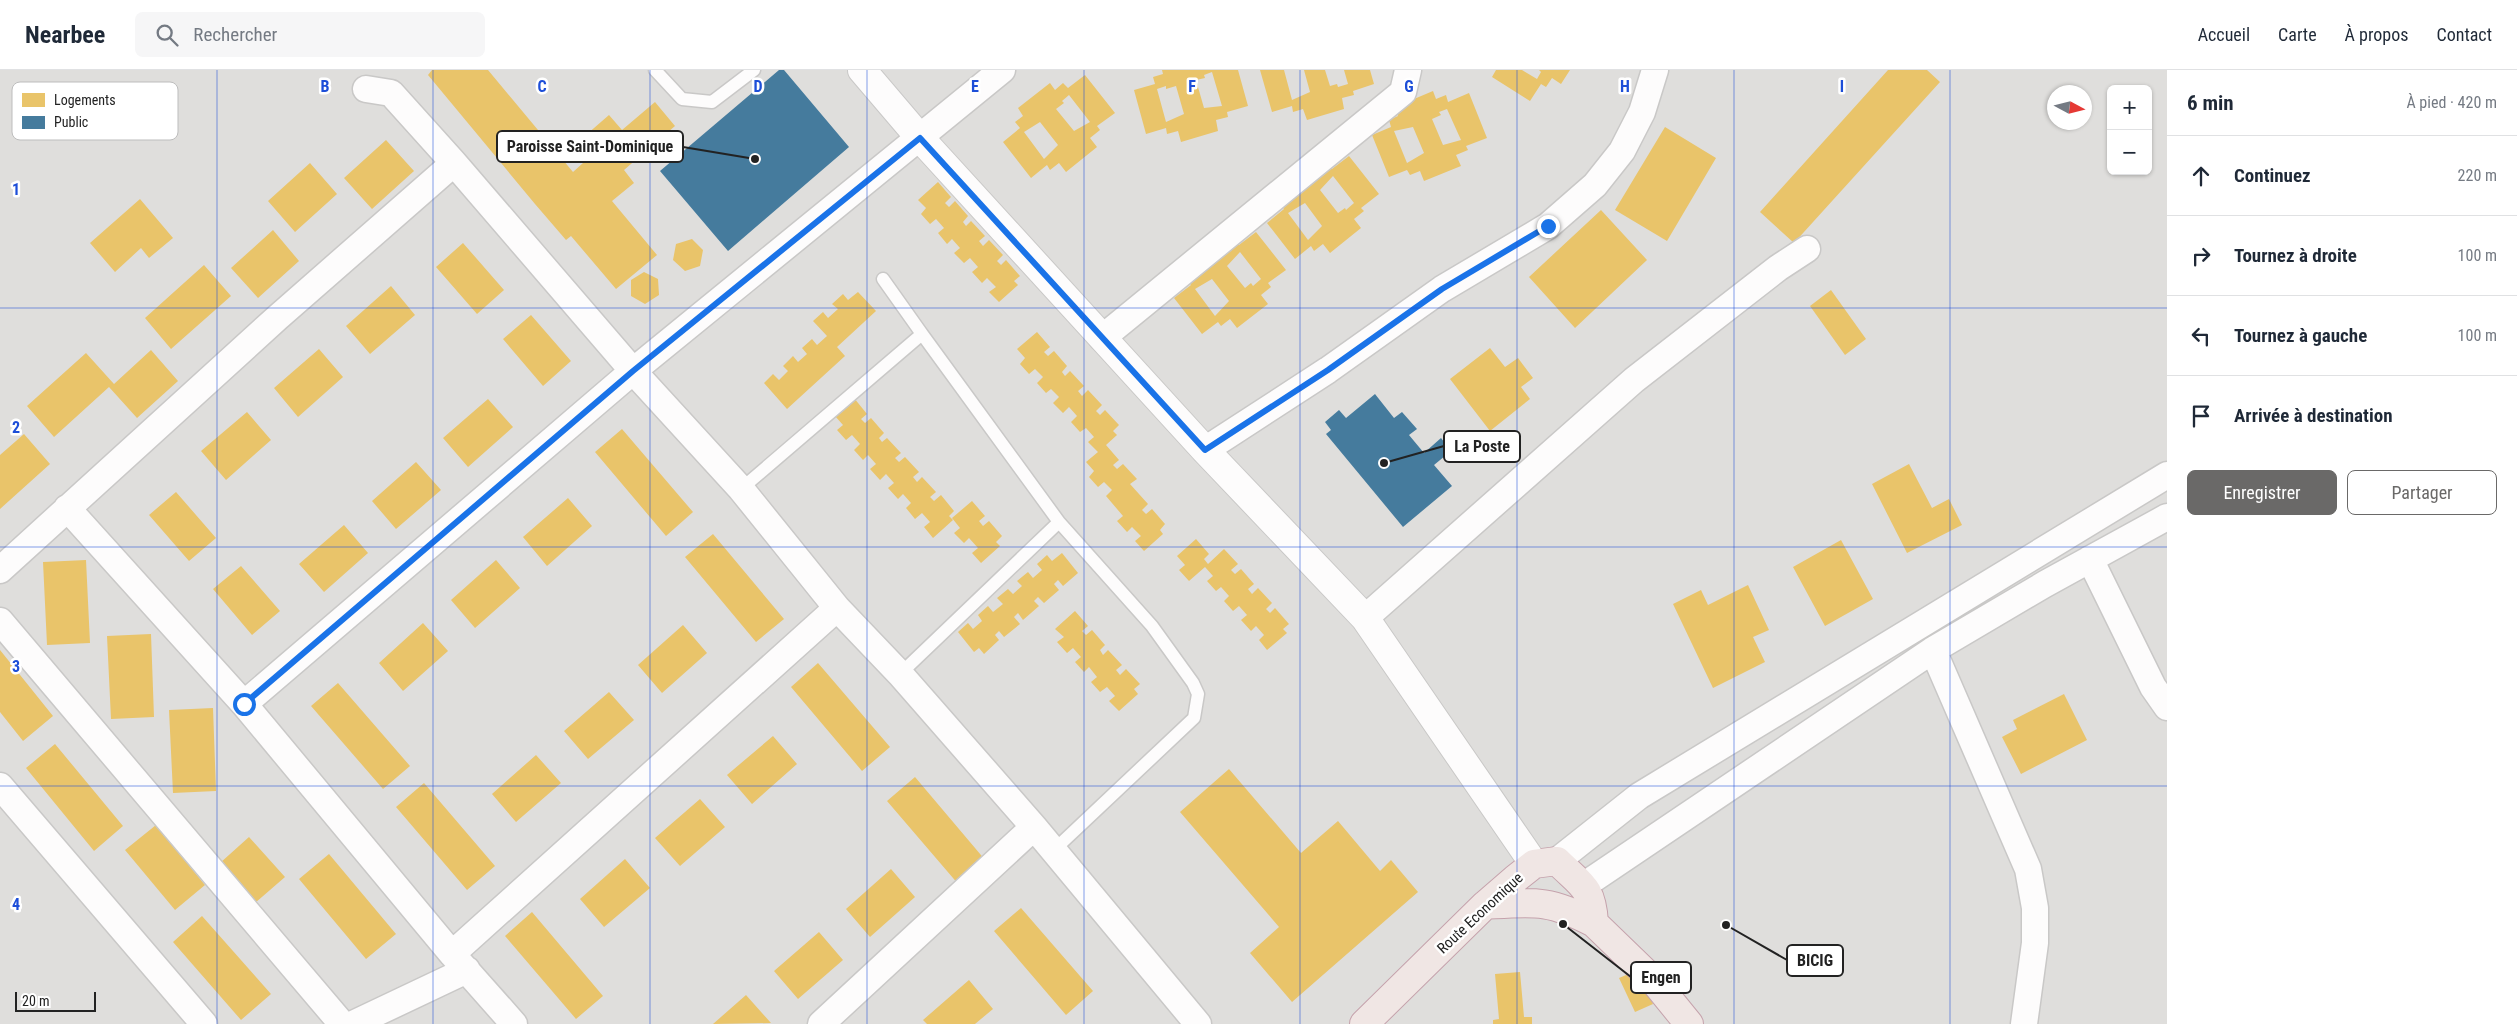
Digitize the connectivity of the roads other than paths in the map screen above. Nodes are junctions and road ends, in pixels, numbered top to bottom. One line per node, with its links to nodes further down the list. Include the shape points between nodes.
1 (655, 70): 2 (lane, via 682,99 712,102)
2 (754, 70)
3 (862, 70): 8 (street)
4 (1002, 70): 8 (street)
5 (1408, 70): 13 (street, via 1402,92)
6 (1655, 70): 15 (street, via 1642,112 1622,151 1595,185 1548,226 1442,289 1328,370)
7 (366, 89): 9 (street, via 391,93)
8 (920, 138): 13 (street); 14 (street)
9 (454, 163): 14 (street); 18 (street)
10 (1807, 249): 24 (street, via 1634,380)
11 (883, 279): 12 (lane)
12 (922, 334): 17 (lane); 20 (lane)
13 (1102, 338): 15 (street)
14 (633, 371): 17 (street); 28 (street)
15 (1205, 450): 24 (street)
16 (2167, 474): 33 (street, via 1639,796)
17 (742, 489): 23 (street)
18 (67, 508): 22 (street); 28 (street)
19 (2167, 517): 21 (street)
20 (1059, 522): 27 (lane); 32 (lane, via 1152,626 1198,694 1194,718)
21 (2090, 559): 26 (street); 29 (street, via 2153,687)
22 (0, 570)
23 (837, 608): 27 (street); 37 (street)
24 (1365, 618): 33 (street)
25 (0, 621): 39 (street)
26 (1934, 650): 34 (street); 46 (street, via 2028,869 2035,908 2035,943)
27 (900, 674): 31 (street)
28 (244, 704): 37 (street)
29 (2167, 707)
30 (0, 786): 38 (street)
31 (1034, 827): 32 (street); 42 (street)
32 (1054, 850): 43 (street)
33 (1546, 863): 34 (highway); 35 (highway, Route Economique)
34 (1583, 886): 36 (highway, via 1593,901)
35 (1485, 905): 36 (highway, via 1537,902 1556,905); 44 (highway, Route Economique)
36 (1594, 923): 45 (highway, via 1654,981)
37 (460, 962): 40 (street); 41 (street)
38 (204, 1024)
39 (342, 1024)
40 (353, 1024)
41 (514, 1024)
42 (821, 1024)
43 (1198, 1024)
44 (1364, 1024)
45 (1689, 1024)
46 (2024, 1024)

